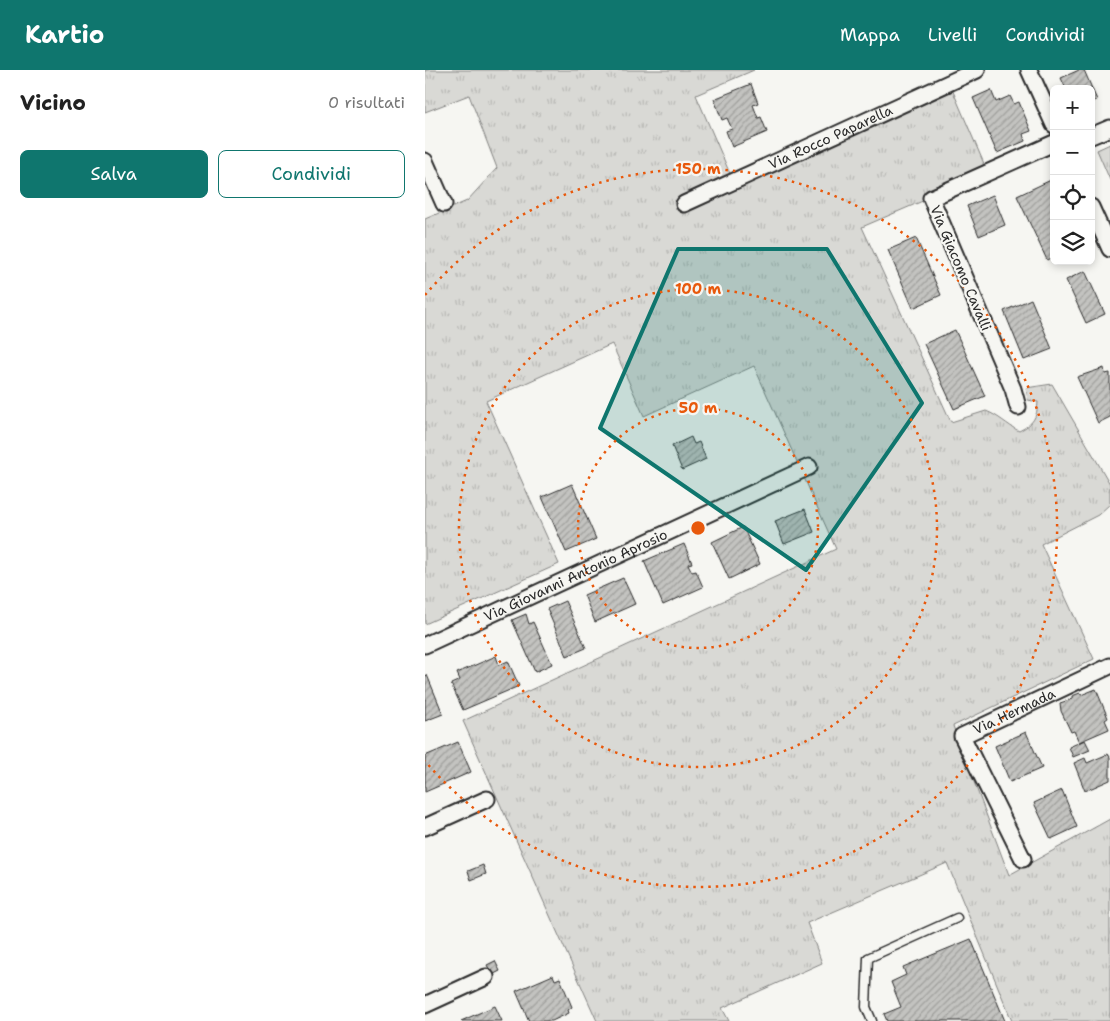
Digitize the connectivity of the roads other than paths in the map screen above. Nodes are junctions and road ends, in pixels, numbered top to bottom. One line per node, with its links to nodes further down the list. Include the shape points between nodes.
1 (977, 70): 9 (street, Via Rocco Paparella)
2 (1029, 70): 3 (street)
3 (1050, 116)
4 (1110, 128): 5 (street)
5 (1095, 134)
6 (1050, 145): 12 (street, Via Giacomo Cavalli, via 931,198 1013,388)
7 (425, 161): 8 (street)
8 (444, 204)
9 (684, 204)
10 (1095, 216): 11 (street)
11 (1110, 249)
12 (1018, 407)
13 (809, 467): 14 (street, Via Giovanni Antonio Aprosio)
14 (425, 645)
15 (1110, 666): 18 (street, Via Hermada, via 962,736)
16 (487, 799): 17 (street)
17 (425, 827)
18 (1023, 859)
19 (957, 918): 22 (lane, via 868,958 866,1007)
20 (486, 977): 21 (street)
21 (425, 1005)
22 (872, 1021)

